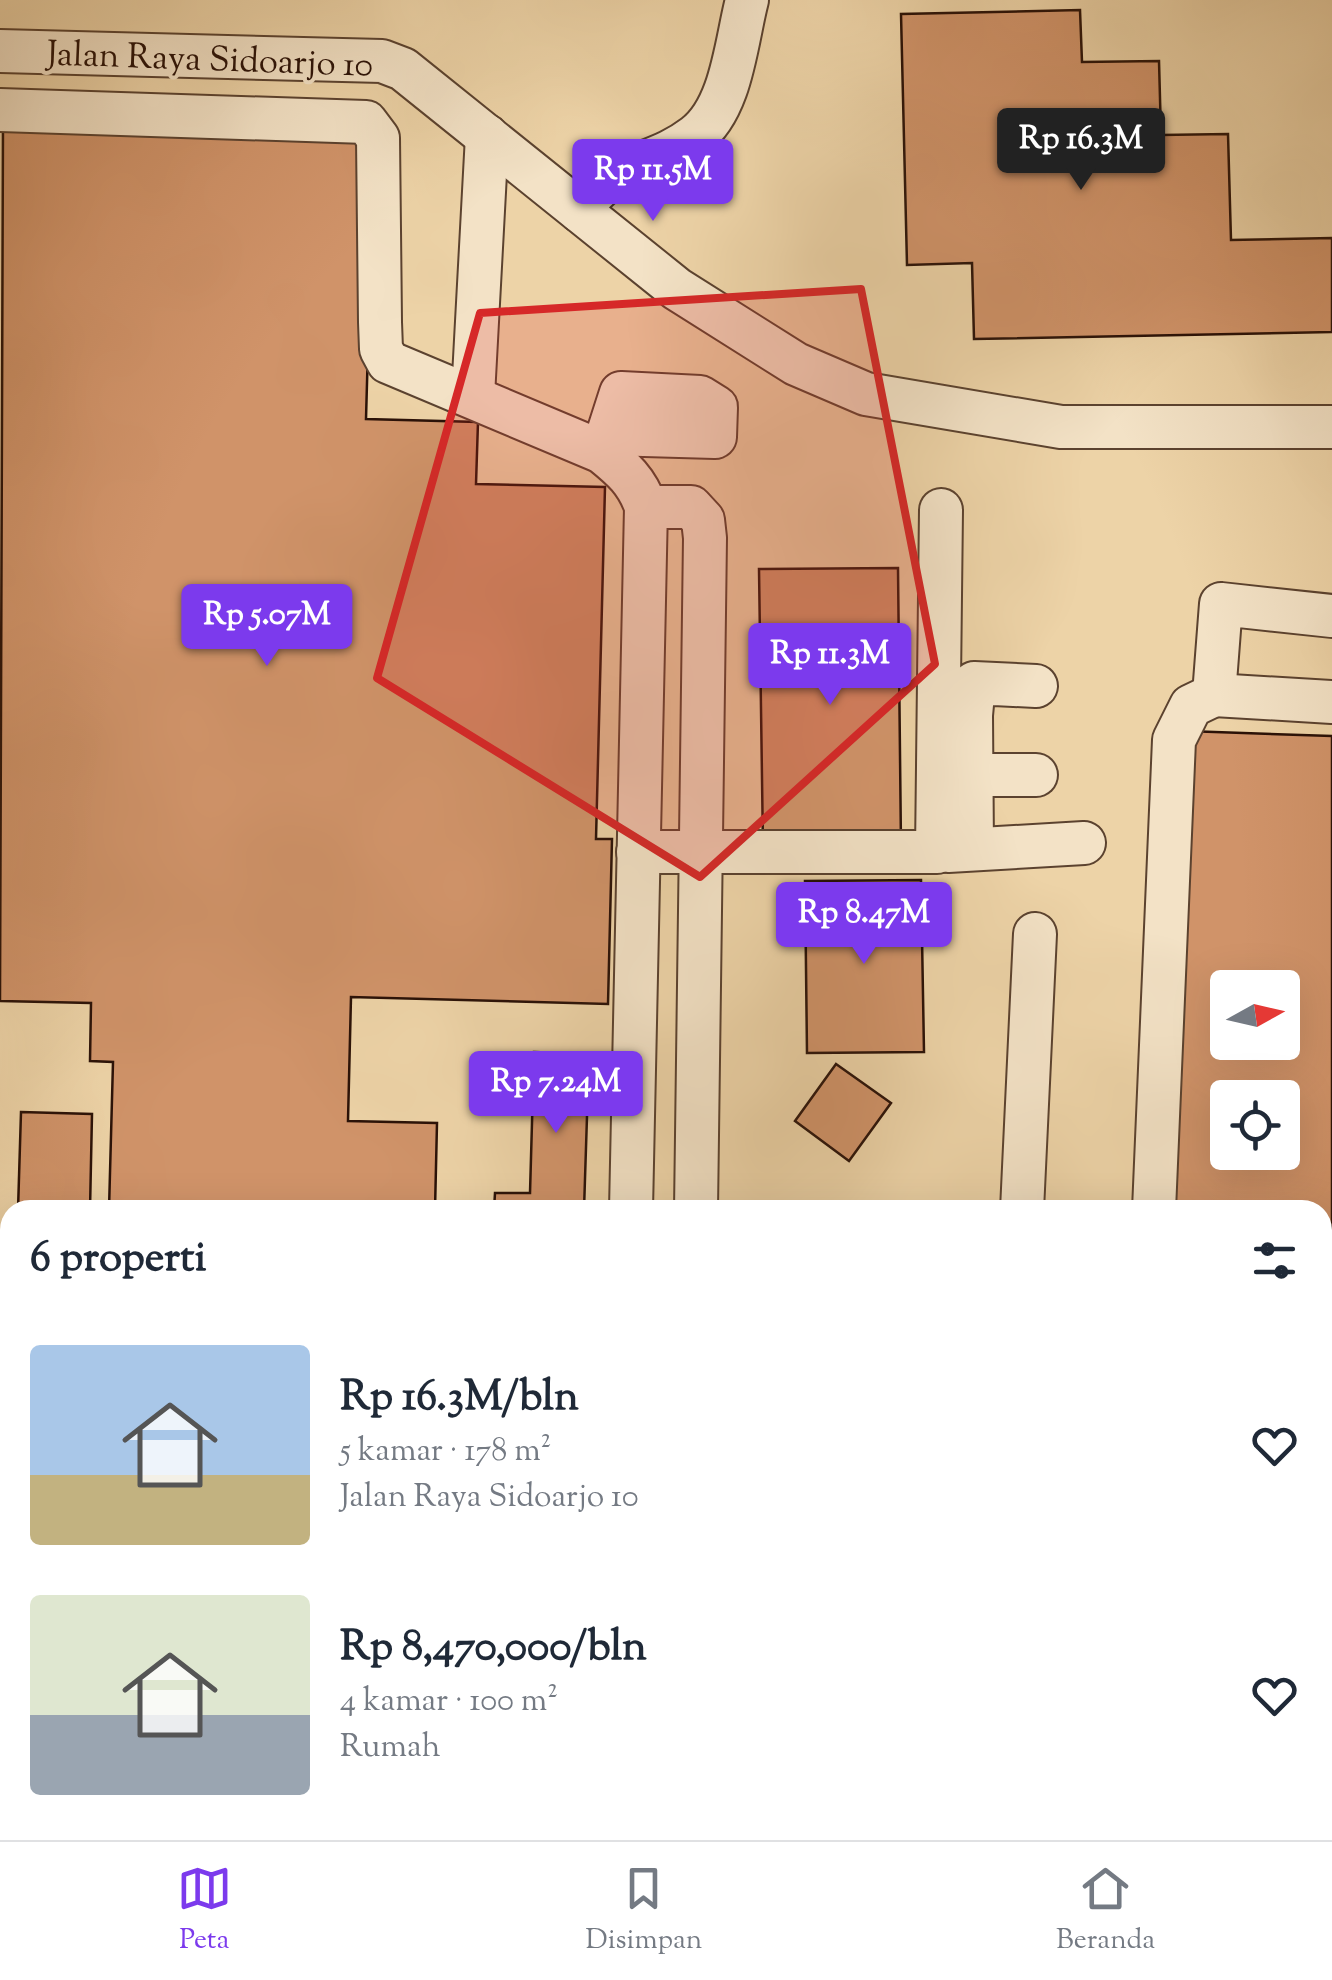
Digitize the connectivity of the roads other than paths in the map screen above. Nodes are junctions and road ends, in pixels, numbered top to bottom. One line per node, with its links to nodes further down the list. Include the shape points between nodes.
1 (747, 0): 5 (street, via 720,103 697,135 615,172)
2 (0, 52): 4 (street, Jalan Raya Sidoarjo 10, via 382,61 403,69)
3 (0, 110): 6 (street, via 366,122 378,138 380,157 381,349 388,362)
4 (487, 136): 5 (street, Jalan Raya Sidoarjo 10); 6 (street)
5 (580, 211): 7 (street, Jalan Raya Sidoarjo 10, via 676,289 796,364 866,394 1061,427)
6 (472, 396): 8 (street, via 605,443)
7 (1332, 427)
8 (646, 507): 19 (street); 20 (street, via 691,507 702,520)
9 (940, 510): 14 (street)
10 (1332, 616): 12 (street, via 1221,604)
11 (1036, 686): 14 (street, via 974,684)
12 (1214, 695): 13 (street); 27 (street, via 1190,706 1174,740)
13 (1332, 702)
14 (956, 713): 15 (street); 18 (street)
15 (971, 775): 16 (street); 18 (street)
16 (1036, 775)
17 (1084, 844): 18 (street)
18 (955, 851): 20 (street)
19 (638, 852): 20 (street); 23 (street)
20 (701, 855): 22 (street)
21 (1034, 934): 26 (street)
22 (698, 1025): 23 (street); 25 (street)
23 (635, 1026): 24 (street)
24 (632, 1200)
25 (696, 1200)
26 (1022, 1200)
27 (1154, 1200)

